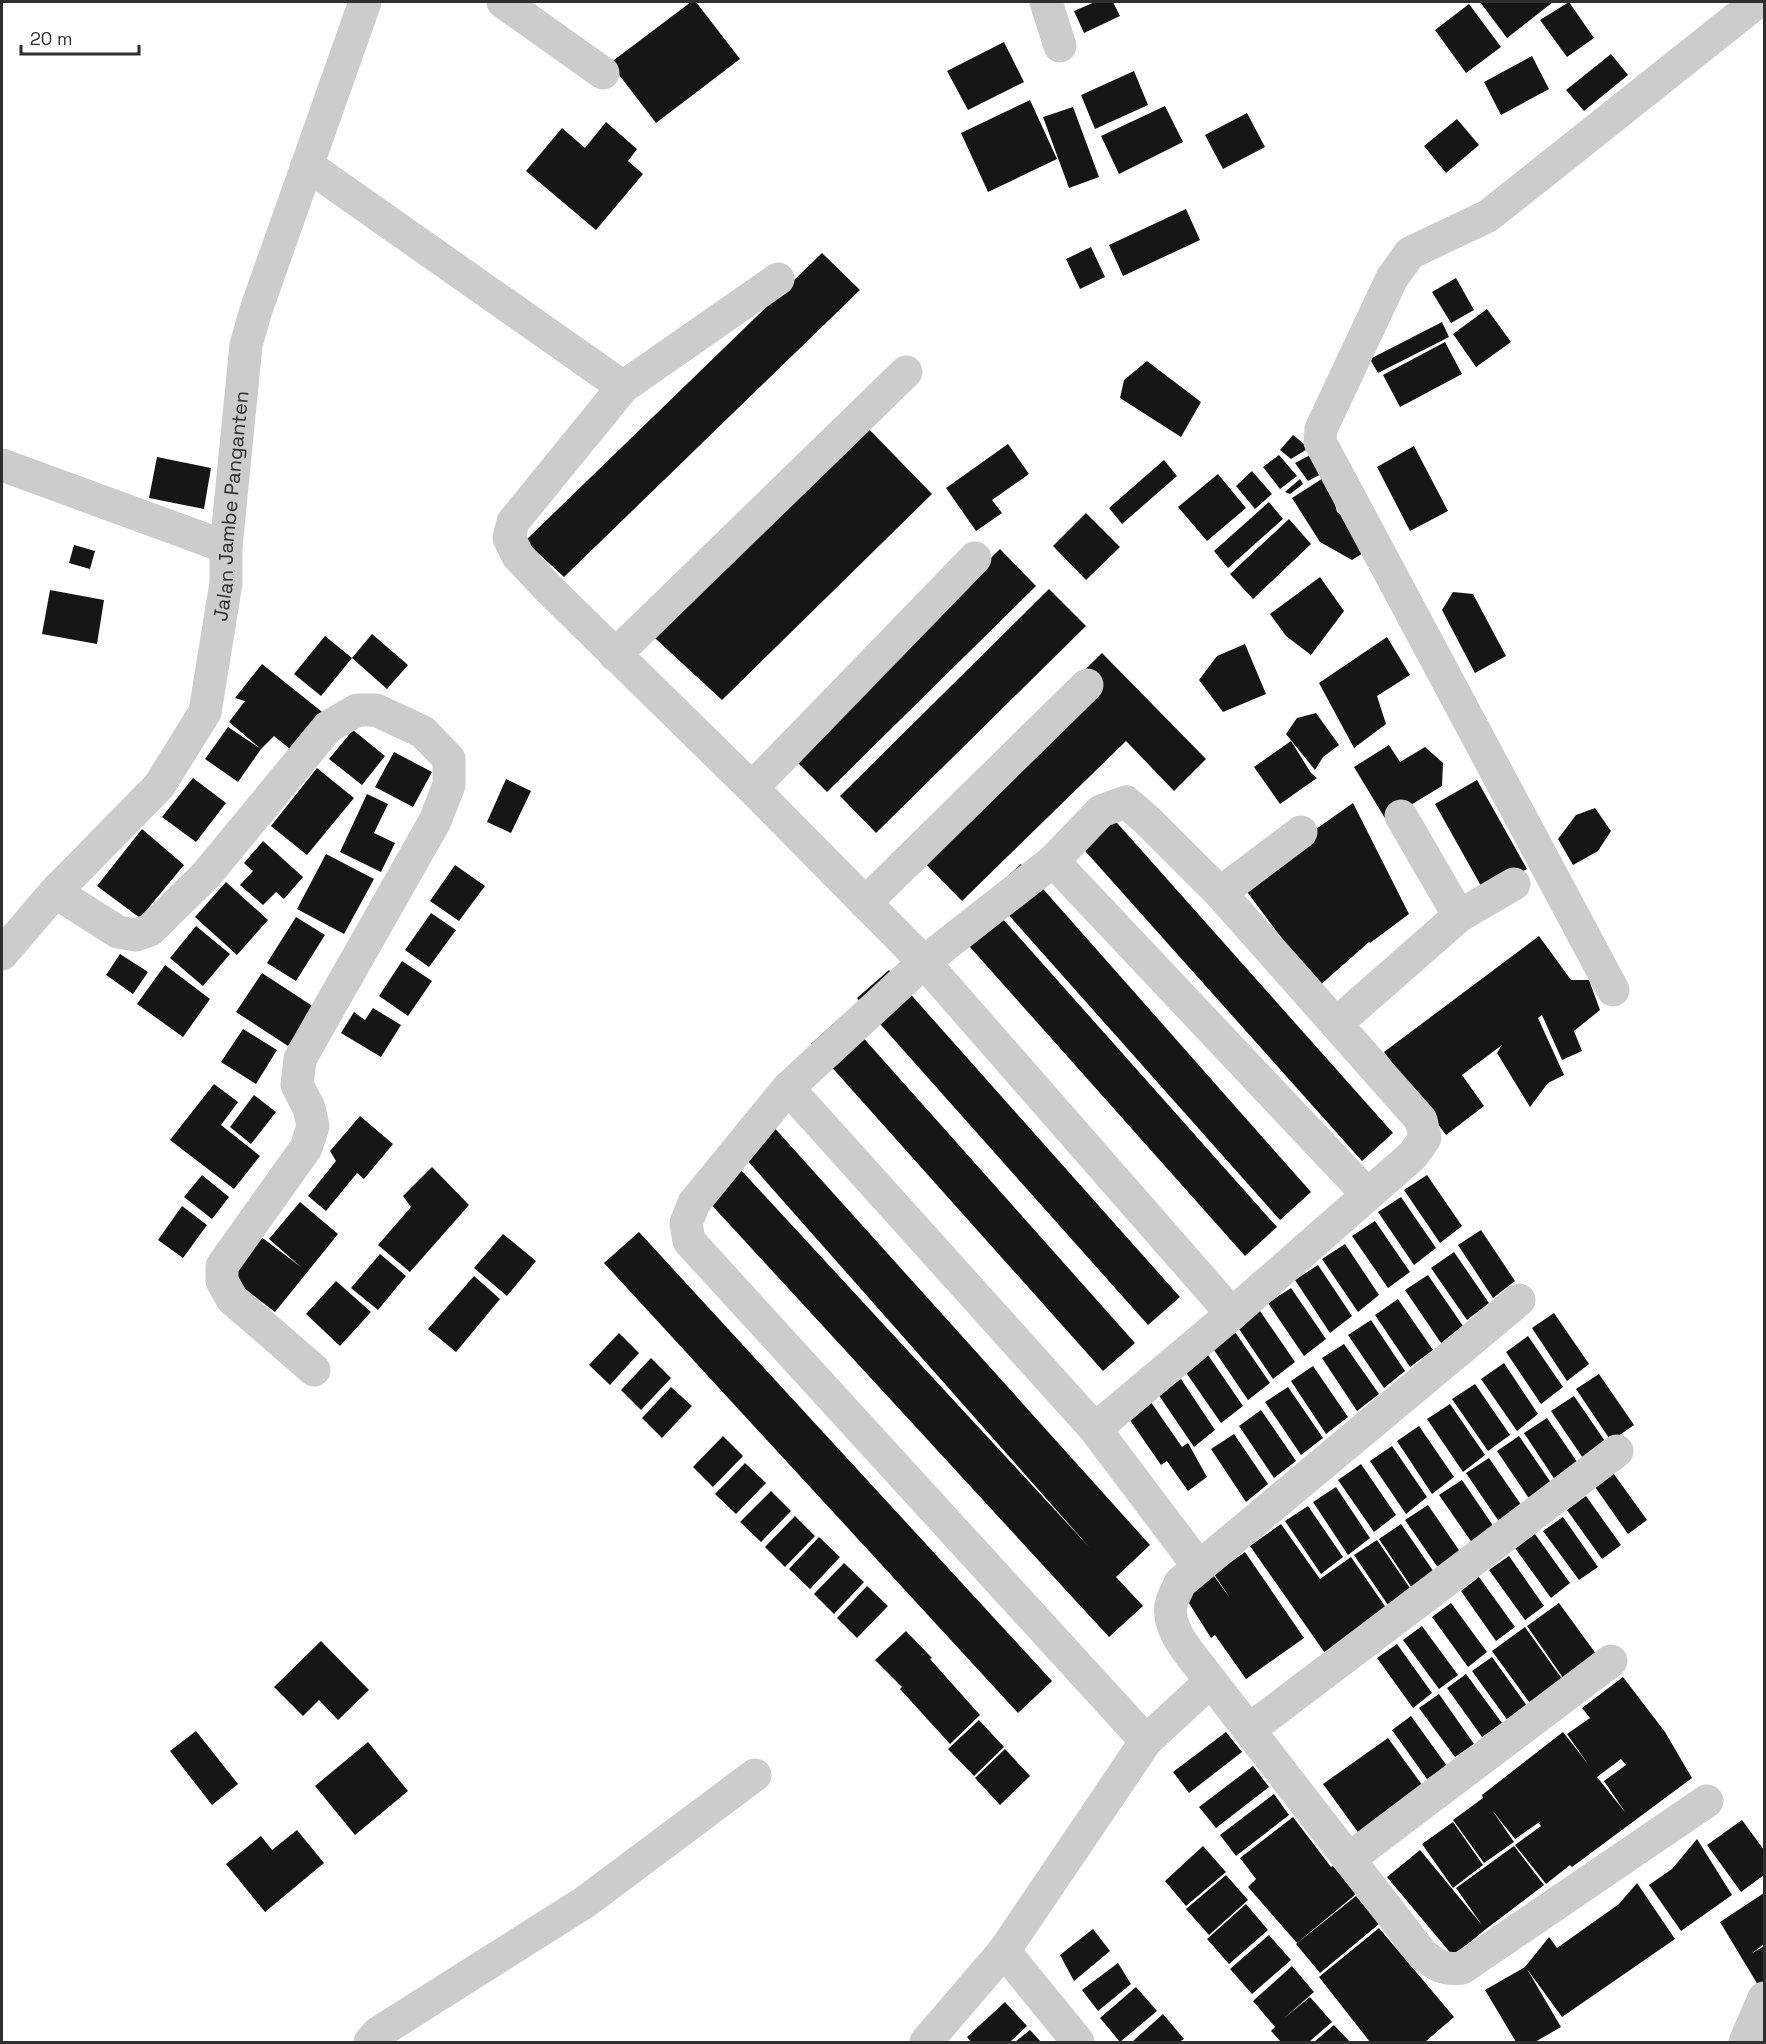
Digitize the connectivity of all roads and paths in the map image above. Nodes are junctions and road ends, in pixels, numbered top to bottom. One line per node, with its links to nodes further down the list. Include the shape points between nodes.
1 (365, 2): 7 (street, Jalan Jambe Panganten)
2 (503, 2): 6 (street)
3 (1046, 2): 5 (street)
4 (1757, 2): 27 (street, via 1488,216 1410,253 1392,278 1321,429 1320,442)
5 (1060, 46)
6 (603, 73)
7 (307, 165): 10 (street); 12 (street, Jalan Jambe Panganten, via 246,345)
8 (778, 279): 10 (street)
9 (906, 372): 14 (street)
10 (623, 387): 14 (street, via 513,522 509,538 518,556)
11 (2, 465): 12 (street)
12 (226, 547): 21 (street, Jalan Jambe Panganten, via 226,583 206,712 159,786)
13 (975, 558): 16 (street)
14 (615, 655): 16 (street)
15 (1087, 685): 23 (street)
16 (752, 788): 23 (street)
17 (1401, 816): 24 (street)
18 (1301, 832): 22 (street)
19 (1053, 861): 22 (street, via 1101,811 1126,802); 26 (street); 30 (street)
20 (1514, 884): 24 (street)
21 (55, 892): 25 (street, Jalan Jambe Panganten); 33 (street, via 118,932 136,935 150,930 206,875 328,727 357,710 376,710 423,732 448,759 449,785 435,821 300,1059 297,1085 313,1126 306,1148 222,1266 222,1281 232,1299)
22 (1220, 893): 28 (street)
23 (865, 903): 26 (street)
24 (1459, 916): 28 (street)
25 (2, 954)
26 (924, 962): 29 (street); 32 (street)
27 (1613, 990)
28 (1336, 1024): 30 (street, via 1421,1120 1425,1138 1413,1155)
29 (788, 1088): 34 (street); 40 (street, via 694,1203 686,1223 689,1241)
30 (1367, 1194): 32 (street)
31 (1519, 1300): 36 (street)
32 (1232, 1314): 34 (street)
33 (314, 1370)
34 (1095, 1430): 36 (street)
35 (1617, 1451): 39 (street)
36 (1199, 1567): 38 (street, via 1180,1583 1171,1602 1171,1617 1176,1633)
37 (1611, 1660): 43 (street)
38 (1211, 1681): 39 (street); 40 (street)
39 (1250, 1730): 43 (street)
40 (1146, 1741): 44 (street)
41 (755, 1775): 46 (street, via 585,1902 378,2033)
42 (1707, 1801): 43 (street, via 1462,1968 1440,1967 1424,1955)
43 (1349, 1859)
44 (1004, 1951): 47 (street); 48 (street)
45 (1764, 1998): 49 (street)
46 (370, 2043)
47 (926, 2043)
48 (1078, 2043)
49 (1745, 2043)

